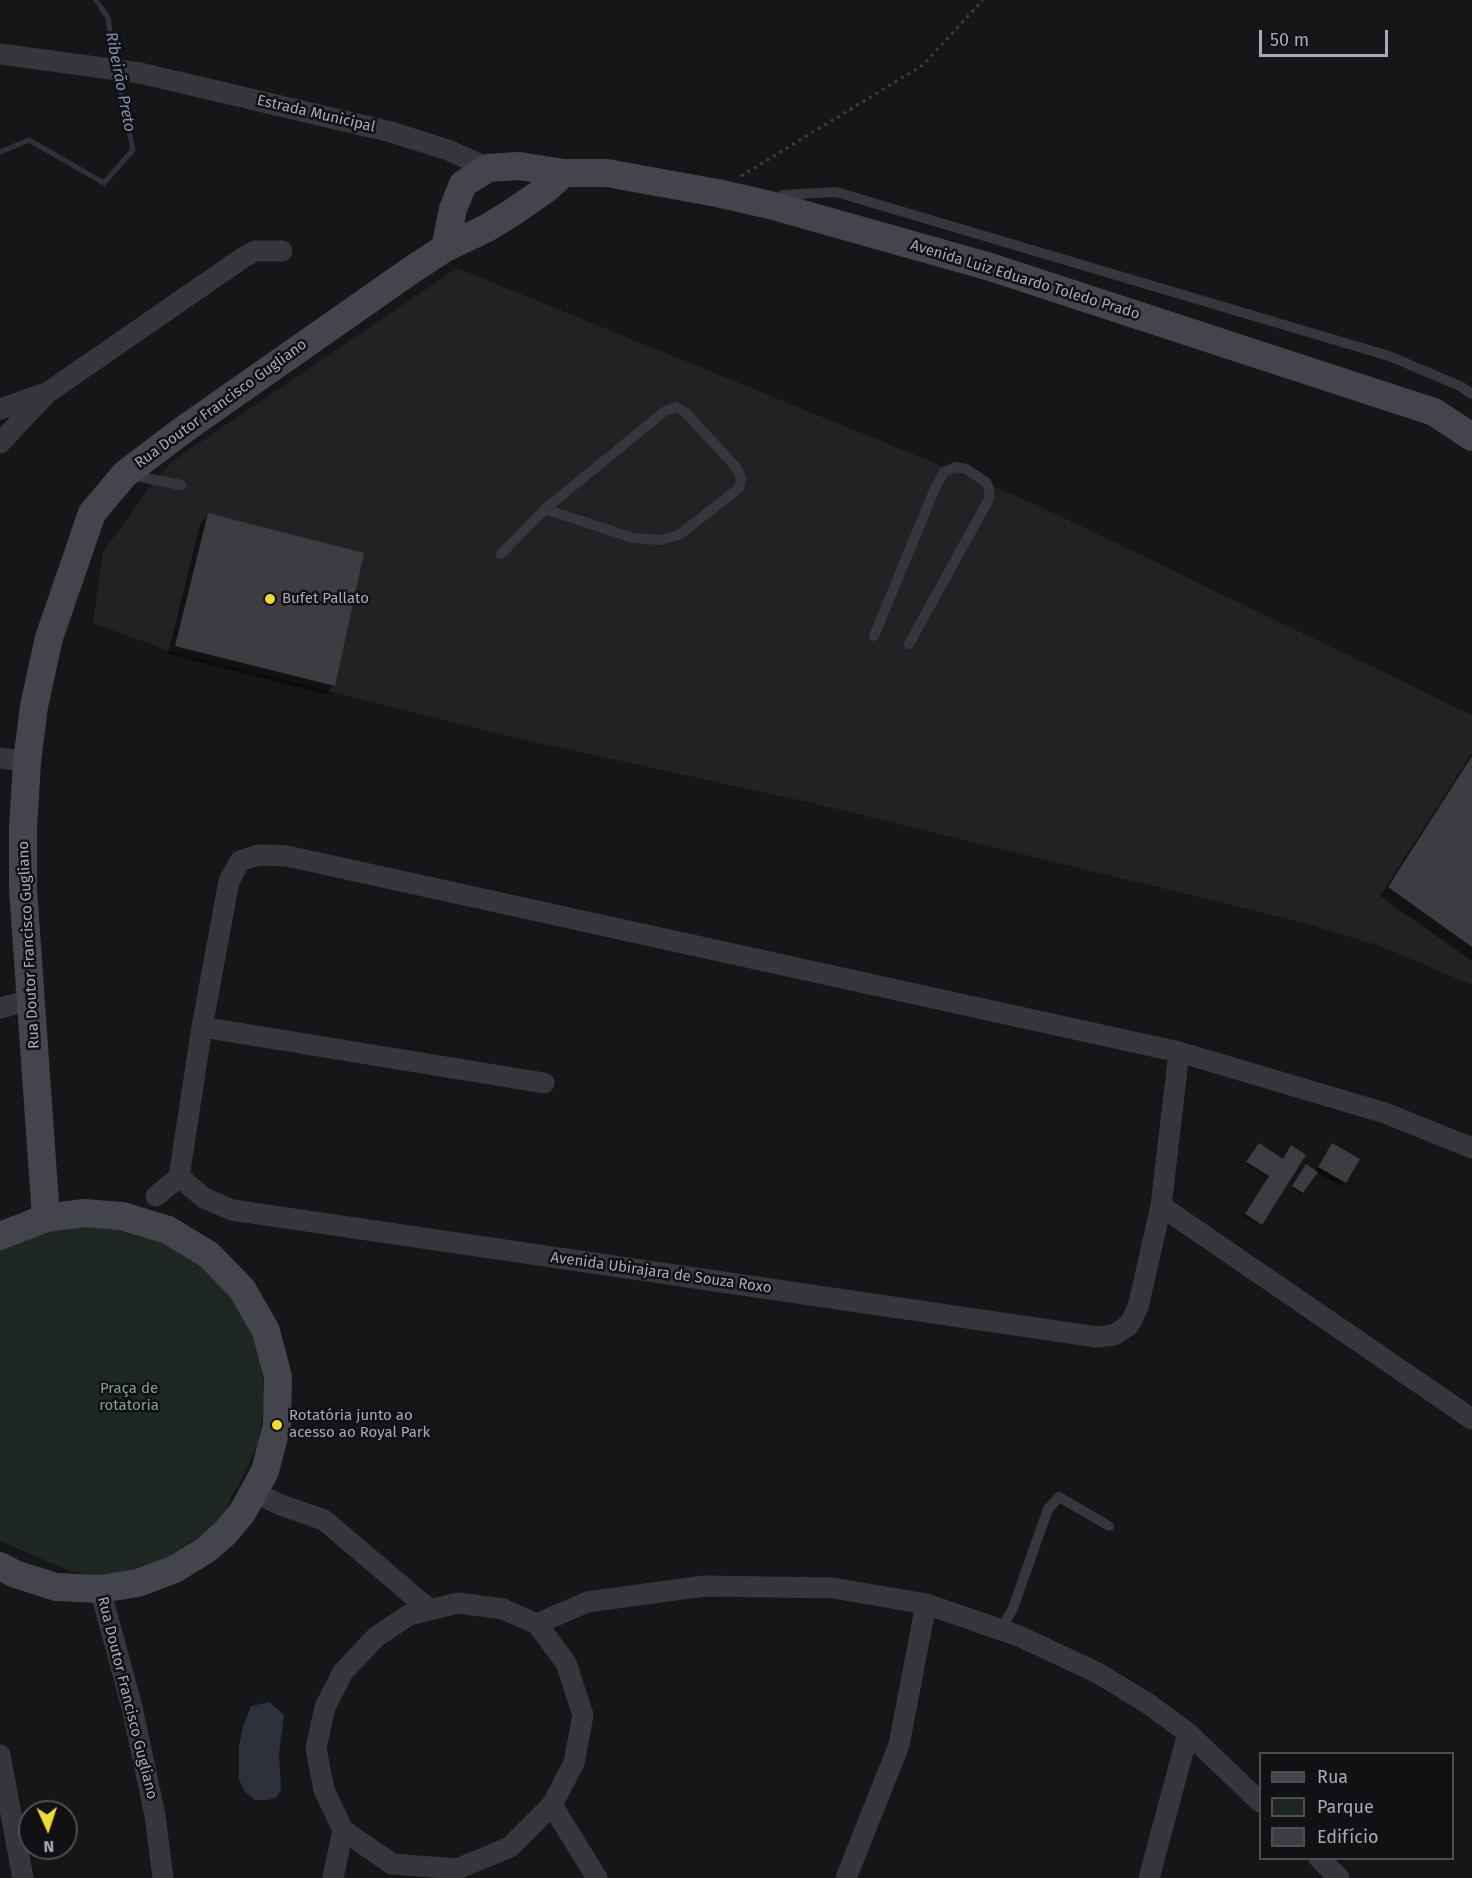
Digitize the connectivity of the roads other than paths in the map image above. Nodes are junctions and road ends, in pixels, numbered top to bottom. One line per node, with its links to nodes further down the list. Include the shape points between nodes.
1 (0, 54): 2 (street, Estrada Municipal, via 140,73 391,132)
2 (488, 168): 3 (main road, Avenida Luiz Eduardo Toledo Prado, via 519,166); 5 (main road, Avenida Luiz Eduardo Toledo Prado, via 463,184)
3 (564, 173): 4 (main road, Avenida Luiz Eduardo Toledo Prado, via 607,173); 5 (main road, via 513,212)
4 (770, 205): 8 (lane, via 782,195 836,192 1389,356); 10 (main road, Avenida Luiz Eduardo Toledo Prado, via 987,266 1422,408)
5 (445, 248): 12 (main road, Rua Doutor Francisco Gugliano)
6 (282, 251): 7 (street, via 255,251 244,257)
7 (47, 393): 9 (street); 11 (street)
8 (1472, 394)
9 (0, 409)
10 (1472, 437)
11 (0, 443)
12 (125, 474): 13 (lane); 18 (main road, Rua Doutor Francisco Gugliano, via 92,513 50,638 34,706)
13 (181, 485)
14 (546, 509): 14 (lane, via 633,538 660,540 678,535 739,488 741,477 736,466 700,427 676,407 665,411); 15 (lane)
15 (501, 554)
16 (874, 636): 17 (lane, via 936,486 944,472 955,467 966,469 986,482 989,498)
17 (909, 644)
18 (13, 760): 19 (main road, Rua Doutor Francisco Gugliano, via 23,828)
19 (31, 1000): 20 (street); 28 (main road, Rua Doutor Francisco Gugliano)
20 (0, 1008)
21 (201, 1027): 22 (street, via 229,881 240,861 259,855 287,856); 23 (street); 25 (street)
22 (1179, 1052): 24 (street, via 1385,1113); 27 (street)
23 (544, 1083)
24 (1472, 1148)
25 (179, 1177): 26 (street); 27 (street, Avenida Ubirajara de Souza Roxo, via 204,1198 232,1210 1096,1337 1114,1335 1129,1324 1138,1307)
26 (156, 1196)
27 (1161, 1206): 30 (street)
28 (46, 1218): 29 (main road); 31 (main road, via 84,1213 122,1216 168,1230 209,1255 242,1289 266,1331 278,1377 278,1425 265,1471)
29 (0, 1236)
30 (1472, 1419)
31 (254, 1492): 34 (main road, via 242,1513 207,1549 175,1569 138,1583); 36 (street, via 324,1520)
32 (1109, 1526): 38 (lane, via 1059,1497 1048,1509 1013,1608)
33 (0, 1566): 34 (main road, via 56,1587)
34 (100, 1589): 46 (street, Rua Doutor Francisco Gugliano, via 134,1718 155,1815)
35 (926, 1604): 37 (street, via 833,1588 704,1586 587,1602); 38 (street); 49 (street, via 898,1745)
36 (430, 1610): 37 (street, via 458,1603 503,1609); 43 (street, via 409,1615 376,1637 343,1672 325,1707 316,1748 324,1790)
37 (537, 1624): 42 (street, via 566,1663 583,1715 574,1763)
38 (1001, 1630): 39 (street, via 1098,1673)
39 (1188, 1733): 41 (street); 50 (street)
40 (0, 1755): 45 (street)
41 (1259, 1801)
42 (552, 1805): 43 (street, via 510,1847 457,1869 392,1864); 48 (street)
43 (343, 1830): 47 (street)
44 (1321, 1860): 51 (street)
45 (23, 1878)
46 (163, 1878)
47 (333, 1878)
48 (597, 1878)
49 (846, 1878)
50 (1149, 1878)
51 (1339, 1878)

